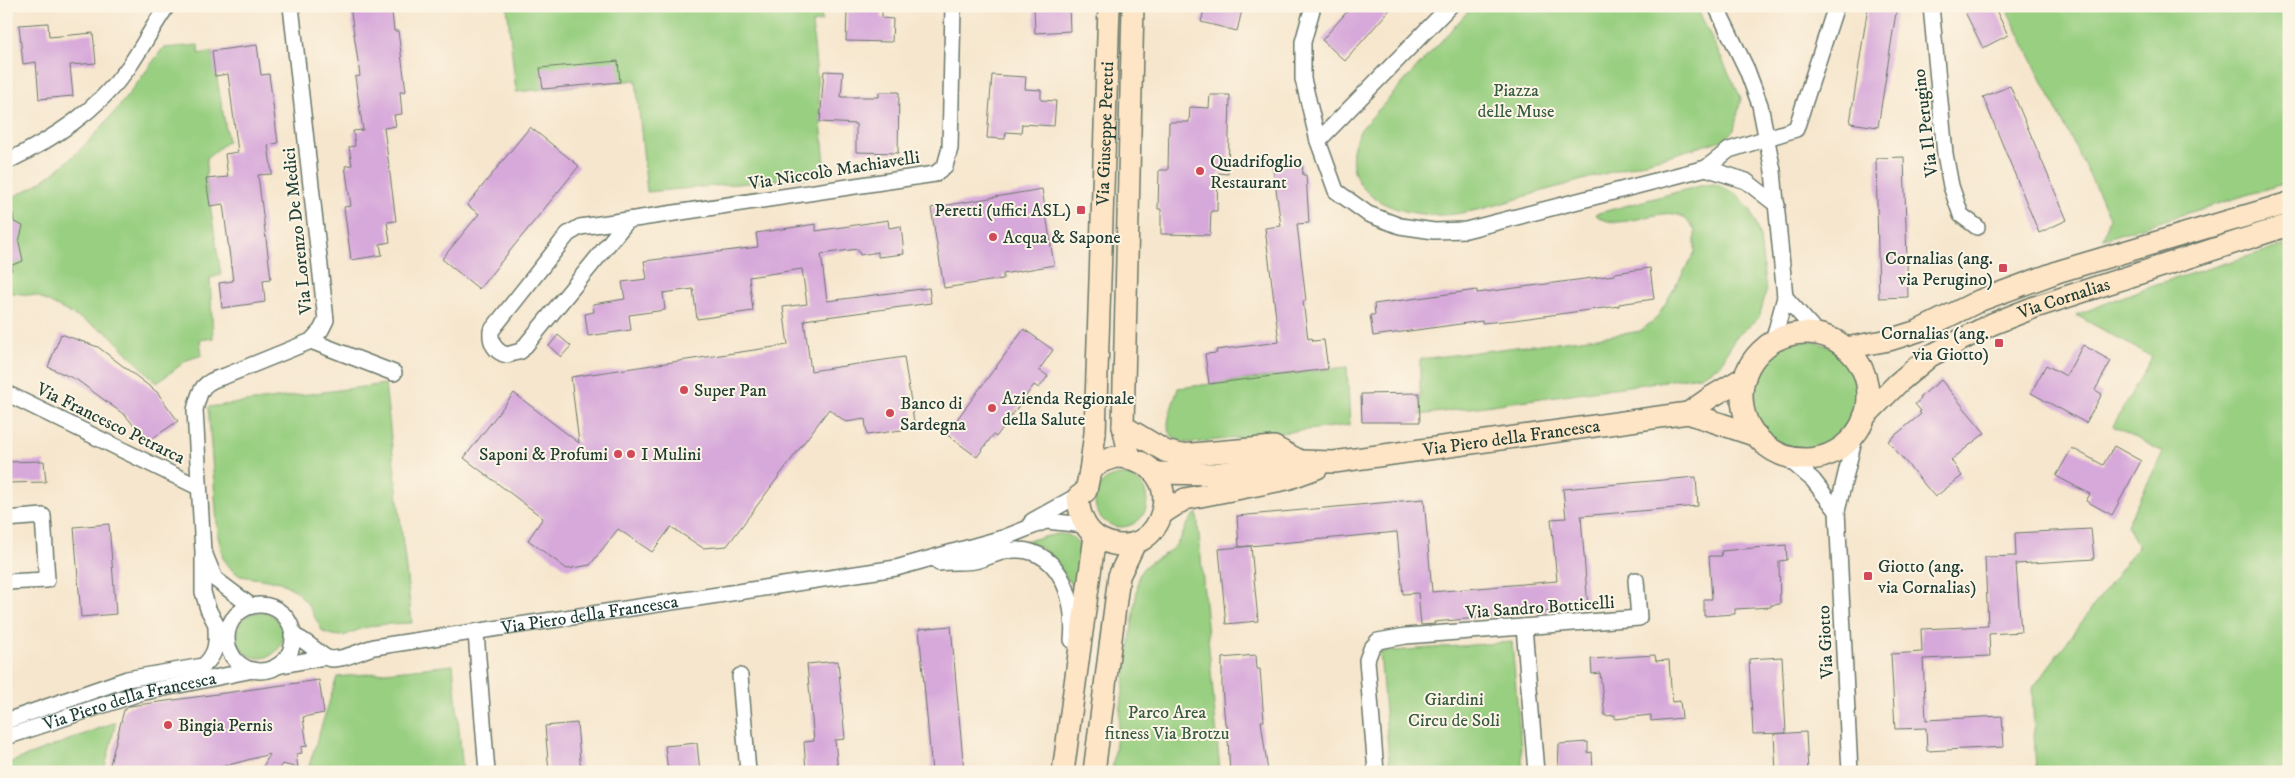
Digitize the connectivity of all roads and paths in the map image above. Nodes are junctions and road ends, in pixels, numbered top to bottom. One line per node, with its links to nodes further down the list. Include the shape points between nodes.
1 (167, 6): 13 (street, via 127,69 100,101 71,125)
2 (291, 6): 22 (street, Via Lorenzo De Medici, via 326,320)
3 (953, 6): 17 (street, Via Niccolò Machiavelli, via 950,148 945,166 935,174)
4 (1109, 6): 36 (street, Via Giuseppe Peretti, via 1095,434)
5 (1133, 6): 30 (street, Via Giuseppe Peretti)
6 (1313, 6): 12 (street, via 1303,42 1303,79)
7 (1450, 6): 12 (street)
8 (1716, 6): 11 (street, via 1747,70 1760,105)
9 (1836, 6): 11 (street, via 1796,129)
10 (1931, 6): 19 (street, Via Il Perugino, via 1951,186 1961,215)
11 (1767, 138): 14 (street, via 1729,150); 16 (street)
12 (1318, 141): 14 (street, via 1336,191 1368,214 1400,226 1434,231 1466,230)
13 (6, 162)
14 (1706, 168): 16 (street, via 1746,181)
15 (2289, 203): 24 (street, Via Cornalias, via 2060,271 1981,300 1918,331)
16 (1777, 205): 20 (street)
17 (628, 220): 17 (street, Via Niccolò Machiavelli, via 580,227 568,234 491,332 491,342 496,349 507,355 521,351)
18 (2289, 225): 29 (street, Via Cornalias, via 1992,324 1930,356 1898,383)
19 (1977, 227)
20 (1785, 297): 21 (street); 23 (street)
21 (1818, 334): 23 (street, via 1794,334); 24 (street)
22 (311, 341): 25 (street); 38 (street, via 212,380 199,390 195,410)
23 (1773, 342): 26 (street, via 1756,357)
24 (1846, 348): 29 (street, via 1861,368 1868,392)
25 (394, 373)
26 (1745, 377): 28 (street, Via Piero della Francesca); 31 (street, via 1743,408)
27 (6, 393): 38 (street, Via Francesco Petrarca)
28 (1688, 413): 31 (street, Via Piero della Francesca); 35 (street, Via Piero della Francesca)
29 (1860, 424): 32 (street, via 1844,445 1829,454 1803,459); 40 (street, Via Giotto)
30 (1123, 426): 33 (street, Via Giuseppe Peretti); 34 (street, via 1165,451 1180,455 1274,447)
31 (1757, 436): 32 (street)
32 (1785, 456): 40 (street, via 1813,480)
33 (1130, 458): 36 (street, via 1115,457); 37 (street)
34 (1300, 461): 35 (street, Via Piero della Francesca); 37 (street, Via Piero della Francesca, via 1215,474)
35 (1334, 462): 41 (street, Via Piero della Francesca, via 1287,479 1184,499)
36 (1090, 470): 39 (street)
37 (1155, 473): 41 (street, via 1164,492)
38 (198, 487): 46 (street)
39 (1086, 491): 43 (street, via 1078,497 1079,512); 44 (street, Via Piero della Francesca)
40 (1837, 511): 69 (street, Via Giotto)
41 (1163, 513): 45 (street, via 1158,526)
42 (6, 519): 49 (street, via 43,516 47,580)
43 (1090, 531): 44 (street, Via Piero della Francesca, via 1046,521); 45 (street, via 1107,542 1121,545); 60 (street, via 1091,573)
44 (1003, 538): 47 (street, Via Piero della Francesca)
45 (1135, 542): 66 (street, via 1119,576)
46 (204, 552): 50 (street, via 215,579); 51 (street, via 203,592)
47 (896, 568): 53 (street, Via Piero della Francesca); 60 (street, Via Piero della Francesca, via 974,561 1016,549 1044,558 1061,577 1073,607)
48 (1636, 580): 52 (street, Via Sandro Botticelli, via 1639,618)
49 (6, 582)
50 (251, 606): 54 (street, via 276,609 287,620); 55 (street, Via Piero della Francesca, via 240,611 229,626 227,638)
51 (216, 624): 55 (street); 61 (street, Via Piero della Francesca, via 216,650 203,666 127,679)
52 (1524, 627): 67 (street, Via Sandro Botticelli, via 1378,640 1368,660); 68 (street)
53 (476, 633): 56 (street, Via Piero della Francesca, via 374,647 342,658); 63 (street)
54 (292, 635): 56 (street, via 303,638); 57 (street, via 288,655)
55 (232, 655): 58 (street, Via Piero della Francesca, via 238,663)
56 (325, 657): 57 (street, Via Piero della Francesca)
57 (276, 666): 58 (street, Via Piero della Francesca)
58 (253, 670): 62 (street, Via Piero della Francesca, via 140,693)
59 (740, 676): 64 (street)
60 (1075, 678): 65 (street)
61 (6, 721)
62 (6, 736)
63 (487, 772)
64 (748, 772)
65 (1063, 772)
66 (1094, 772)
67 (1376, 772)
68 (1536, 772)
69 (1850, 772)

